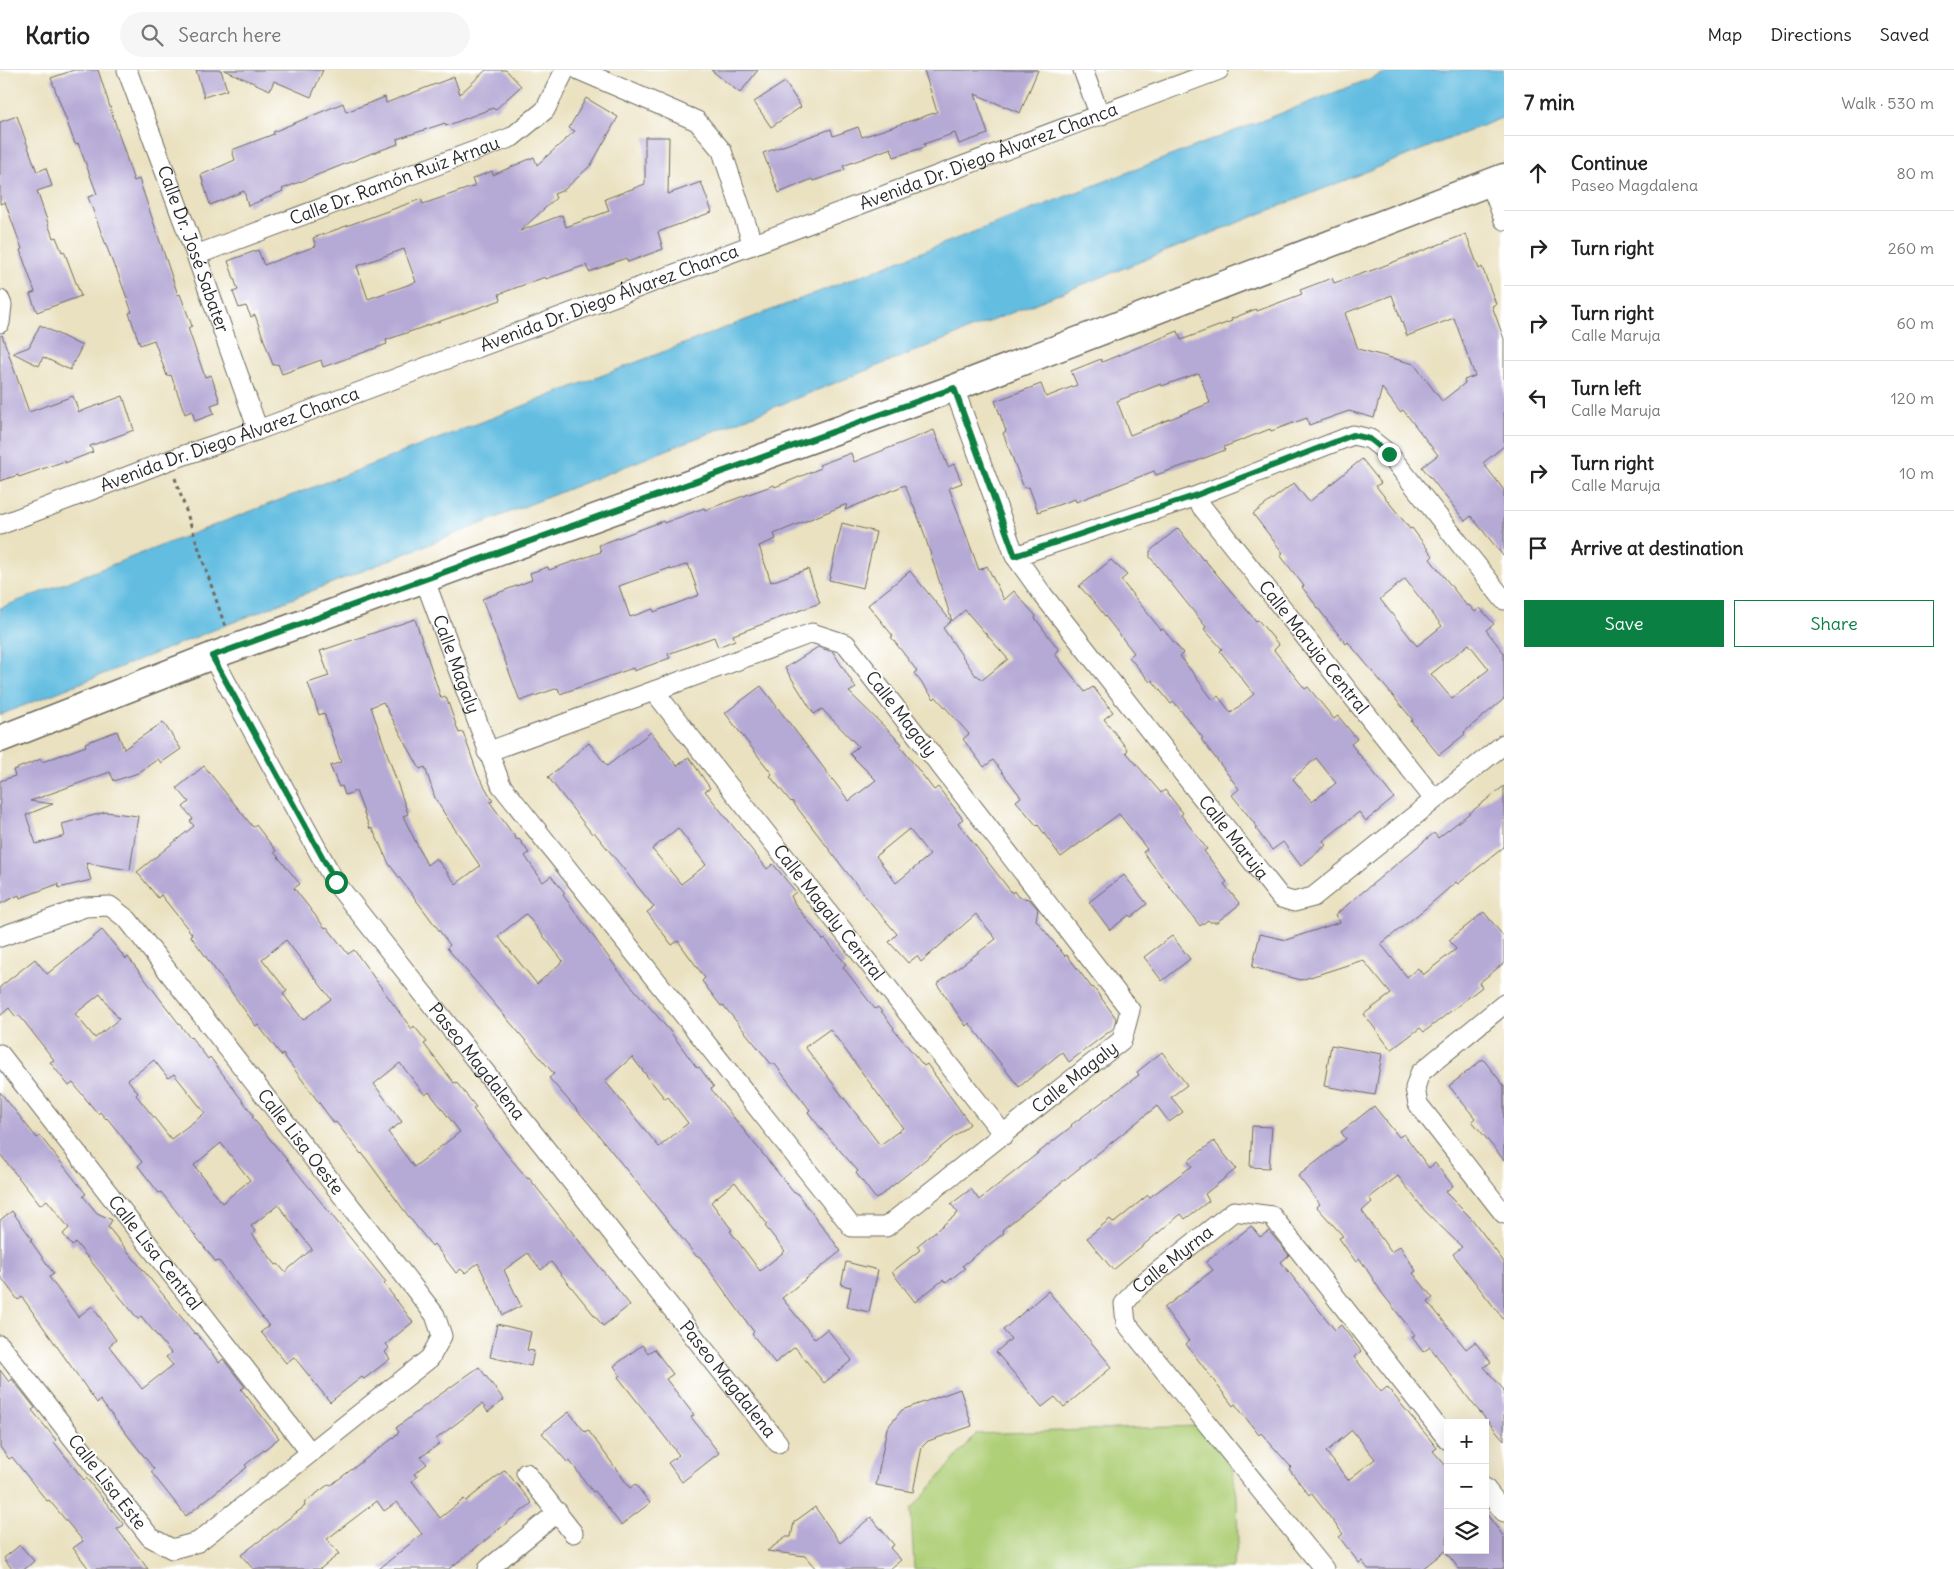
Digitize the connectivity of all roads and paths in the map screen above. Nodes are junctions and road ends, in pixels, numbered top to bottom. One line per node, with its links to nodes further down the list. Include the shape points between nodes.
1 (127, 70): 10 (street, Calle Dr. José Sabater)
2 (565, 70): 10 (street, Calle Dr. Ramón Ruiz Arnau, via 545,110 512,137)
3 (579, 70): 9 (street, via 697,121 722,151)
4 (1083, 70): 6 (street)
5 (1219, 70): 6 (street, Avenida Dr. Diego Álvarez Chanca)
6 (1100, 116): 9 (street, Avenida Dr. Diego Álvarez Chanca)
7 (1497, 179): 8 (street); 13 (street)
8 (1504, 220)
9 (753, 246): 14 (street, Avenida Dr. Diego Álvarez Chanca)
10 (196, 255): 14 (street, Calle Dr. José Sabater)
11 (0, 300): 12 (street)
12 (0, 323)
13 (954, 388): 18 (street, Calle Maruja); 19 (street)
14 (258, 430): 17 (street, Avenida Dr. Diego Álvarez Chanca)
15 (1194, 496): 18 (street); 20 (street, via 1353,435 1370,439 1389,454); 27 (street, Calle Maruja Central)
16 (182, 499): 21 (path)
17 (0, 525)
18 (1015, 556): 27 (street, Calle Maruja, via 1280,898 1294,902 1313,897)
19 (424, 578): 22 (street); 26 (street, Calle Magaly)
20 (1504, 600)
21 (227, 632)
22 (212, 656): 24 (street); 35 (street, Paseo Magdalena, via 336,882)
23 (654, 691): 26 (street, Calle Magaly); 31 (street, Calle Magaly Central); 31 (street, Calle Magaly, via 812,633 846,644 1130,1010 1122,1040)
24 (0, 739)
25 (1504, 744): 27 (street, Calle Maruja)
26 (487, 752): 31 (street, Calle Magaly, via 500,785 852,1227 886,1227)
27 (1434, 799)
28 (0, 937): 36 (street, Calle Lisa Oeste, via 85,907 110,906 128,920 435,1314 442,1336 430,1358)
29 (1504, 1004): 32 (street, via 1420,1073 1415,1088 1418,1104)
30 (0, 1054): 36 (street, Calle Lisa Central)
31 (1004, 1134)
32 (1504, 1214)
33 (0, 1345): 36 (street, Calle Lisa Este, via 150,1537 172,1549 198,1542)
34 (1444, 1435): 43 (street, Calle Myrna, via 1272,1216 1234,1211 1137,1288 1124,1304 1126,1323)
35 (778, 1442)
36 (310, 1452)
37 (526, 1473): 39 (street)
38 (1489, 1493): 40 (street)
39 (558, 1512): 41 (street); 42 (street)
40 (1504, 1512)
41 (573, 1533)
42 (488, 1569)
43 (1324, 1569)

